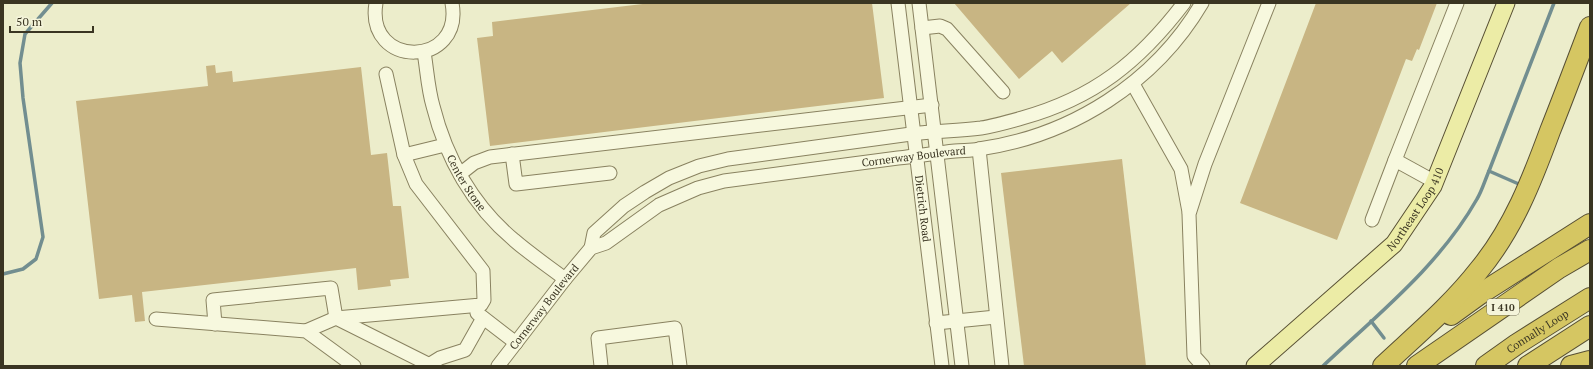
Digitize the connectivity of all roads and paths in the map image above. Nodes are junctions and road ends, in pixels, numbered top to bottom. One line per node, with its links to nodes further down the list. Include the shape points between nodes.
1 (376, 3): 12 (street, via 375,17 378,30 386,42 397,50 410,53)
2 (452, 3): 12 (street, via 454,16 448,34 435,47)
3 (898, 3): 17 (street, Dietrich Road)
4 (919, 3): 11 (street, Dietrich Road)
5 (1184, 3): 18 (street, Cornerway Boulevard, via 1149,45 1126,66 1067,103 988,126)
6 (1202, 3): 14 (street, Cornerway Boulevard, via 1171,47)
7 (1269, 3): 30 (street, via 1205,164)
8 (1457, 3): 26 (street)
9 (1506, 3): 29 (main road, Northeast Loop 410)
10 (1590, 26): 49 (highway, via 1531,183 1505,234 1480,270 1451,302)
11 (922, 28): 15 (street, via 940,26 947,29); 16 (street, Dietrich Road)
12 (424, 52): 20 (street, Center Stone, via 432,105)
13 (386, 74): 24 (street)
14 (1133, 84): 21 (street, Cornerway Boulevard, via 1090,113 1053,129); 30 (street, via 1181,169)
15 (1003, 92)
16 (932, 105): 17 (street); 18 (street, Dietrich Road)
17 (910, 107): 19 (street, Dietrich Road); 23 (street)
18 (935, 132): 19 (street, Cornerway Boulevard); 22 (street, Dietrich Road)
19 (914, 134): 25 (street, Dietrich Road); 33 (street, Cornerway Boulevard, via 728,159 698,166 669,178 624,206 594,233)
20 (445, 145): 24 (street); 28 (street, Center Stone)
21 (979, 149): 22 (street, Cornerway Boulevard); 38 (street)
22 (937, 153): 25 (street, Cornerway Boulevard); 42 (street, Dietrich Road)
23 (512, 154): 27 (street, via 516,184); 28 (street, via 490,157 474,163)
24 (404, 155): 37 (street, via 416,184 483,271 484,300 481,305)
25 (916, 156): 33 (street, Cornerway Boulevard, via 740,179 698,188 659,205 606,243); 43 (street, Dietrich Road)
26 (1395, 160): 29 (street); 31 (street)
27 (610, 173)
28 (460, 174): 35 (street, Center Stone, via 494,222)
29 (1435, 182): 59 (main road, Northeast Loop 410, via 1394,244)
30 (1190, 214): 58 (street, via 1194,356)
31 (1372, 220)
32 (1590, 224): 49 (highway, via 1480,294)
33 (591, 248): 35 (street, Cornerway Boulevard)
34 (1590, 250): 60 (highway, I 410, via 1559,268)
35 (565, 279): 47 (street, Cornerway Boulevard)
36 (1590, 298): 61 (highway, Connally Loop)
37 (468, 306): 39 (street); 40 (street)
38 (996, 316): 42 (street); 57 (street)
39 (336, 318): 44 (street, via 331,288 213,300); 46 (street); 50 (street)
40 (484, 318): 47 (street); 50 (street, via 465,350)
41 (156, 319): 44 (street)
42 (956, 321): 43 (street); 56 (street, Dietrich Road)
43 (936, 323): 55 (street, Dietrich Road)
44 (215, 324): 46 (street)
45 (1590, 326): 62 (highway)
46 (306, 331): 51 (street)
47 (516, 343): 52 (street, Cornerway Boulevard)
48 (1590, 361): 63 (highway)
49 (1387, 362)
50 (428, 365)
51 (354, 366)
52 (498, 366)
53 (601, 366): 54 (street, via 598,338 676,328)
54 (680, 366)
55 (942, 366)
56 (962, 366)
57 (1002, 366)
58 (1203, 366)
59 (1256, 366)
60 (1417, 366)
61 (1486, 366)
62 (1528, 366)
63 (1571, 366)

